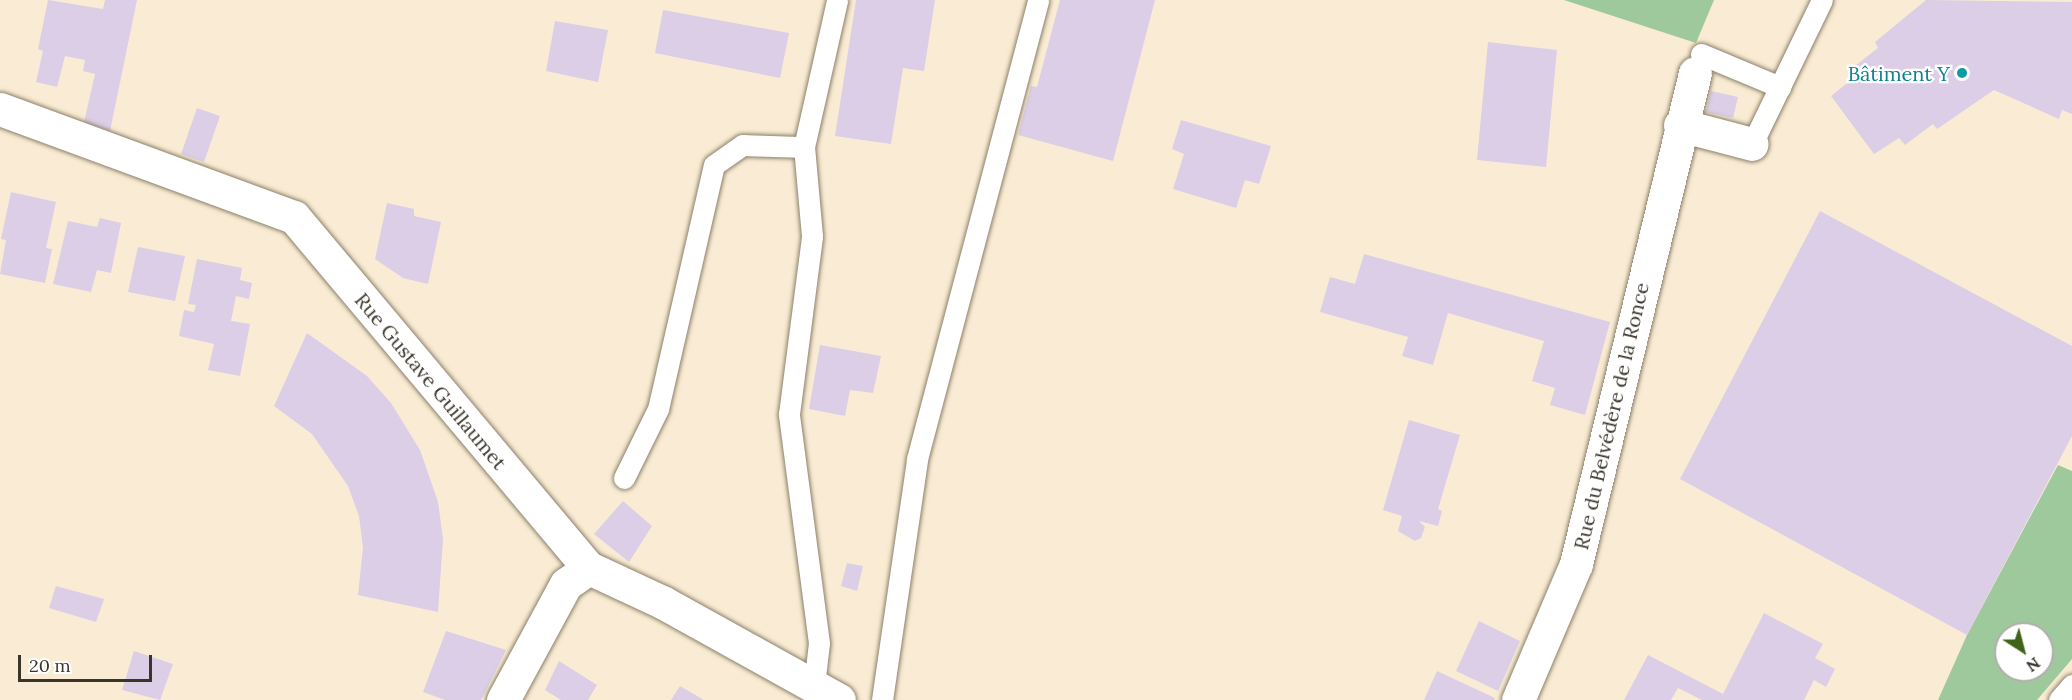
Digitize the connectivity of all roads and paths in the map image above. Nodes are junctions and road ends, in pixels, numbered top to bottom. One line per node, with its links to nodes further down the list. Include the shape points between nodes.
1 (837, 0): 9 (lane)
2 (1038, 0): 15 (lane, via 917,459)
3 (1822, 0): 5 (lane)
4 (1698, 64): 5 (lane, Rue du Belvédère de la Ronce); 7 (street, Rue du Belvédère de la Ronce)
5 (1780, 87): 8 (lane)
6 (0, 109): 11 (street, Rue Gustave Guillaumet, via 294,217)
7 (1680, 125): 8 (street); 16 (street, Rue du Belvédère de la Ronce, via 1575,564)
8 (1752, 144)
9 (804, 147): 10 (lane, via 742,145 714,165 658,409); 13 (lane, via 812,236 789,414)
10 (624, 478)
11 (589, 568): 13 (street, Rue Gustave Guillaumet, via 664,603); 14 (street, via 566,584)
12 (2072, 685): 17 (lane)
13 (827, 693)
14 (504, 700)
15 (882, 700)
16 (1518, 700)
17 (2059, 700)

